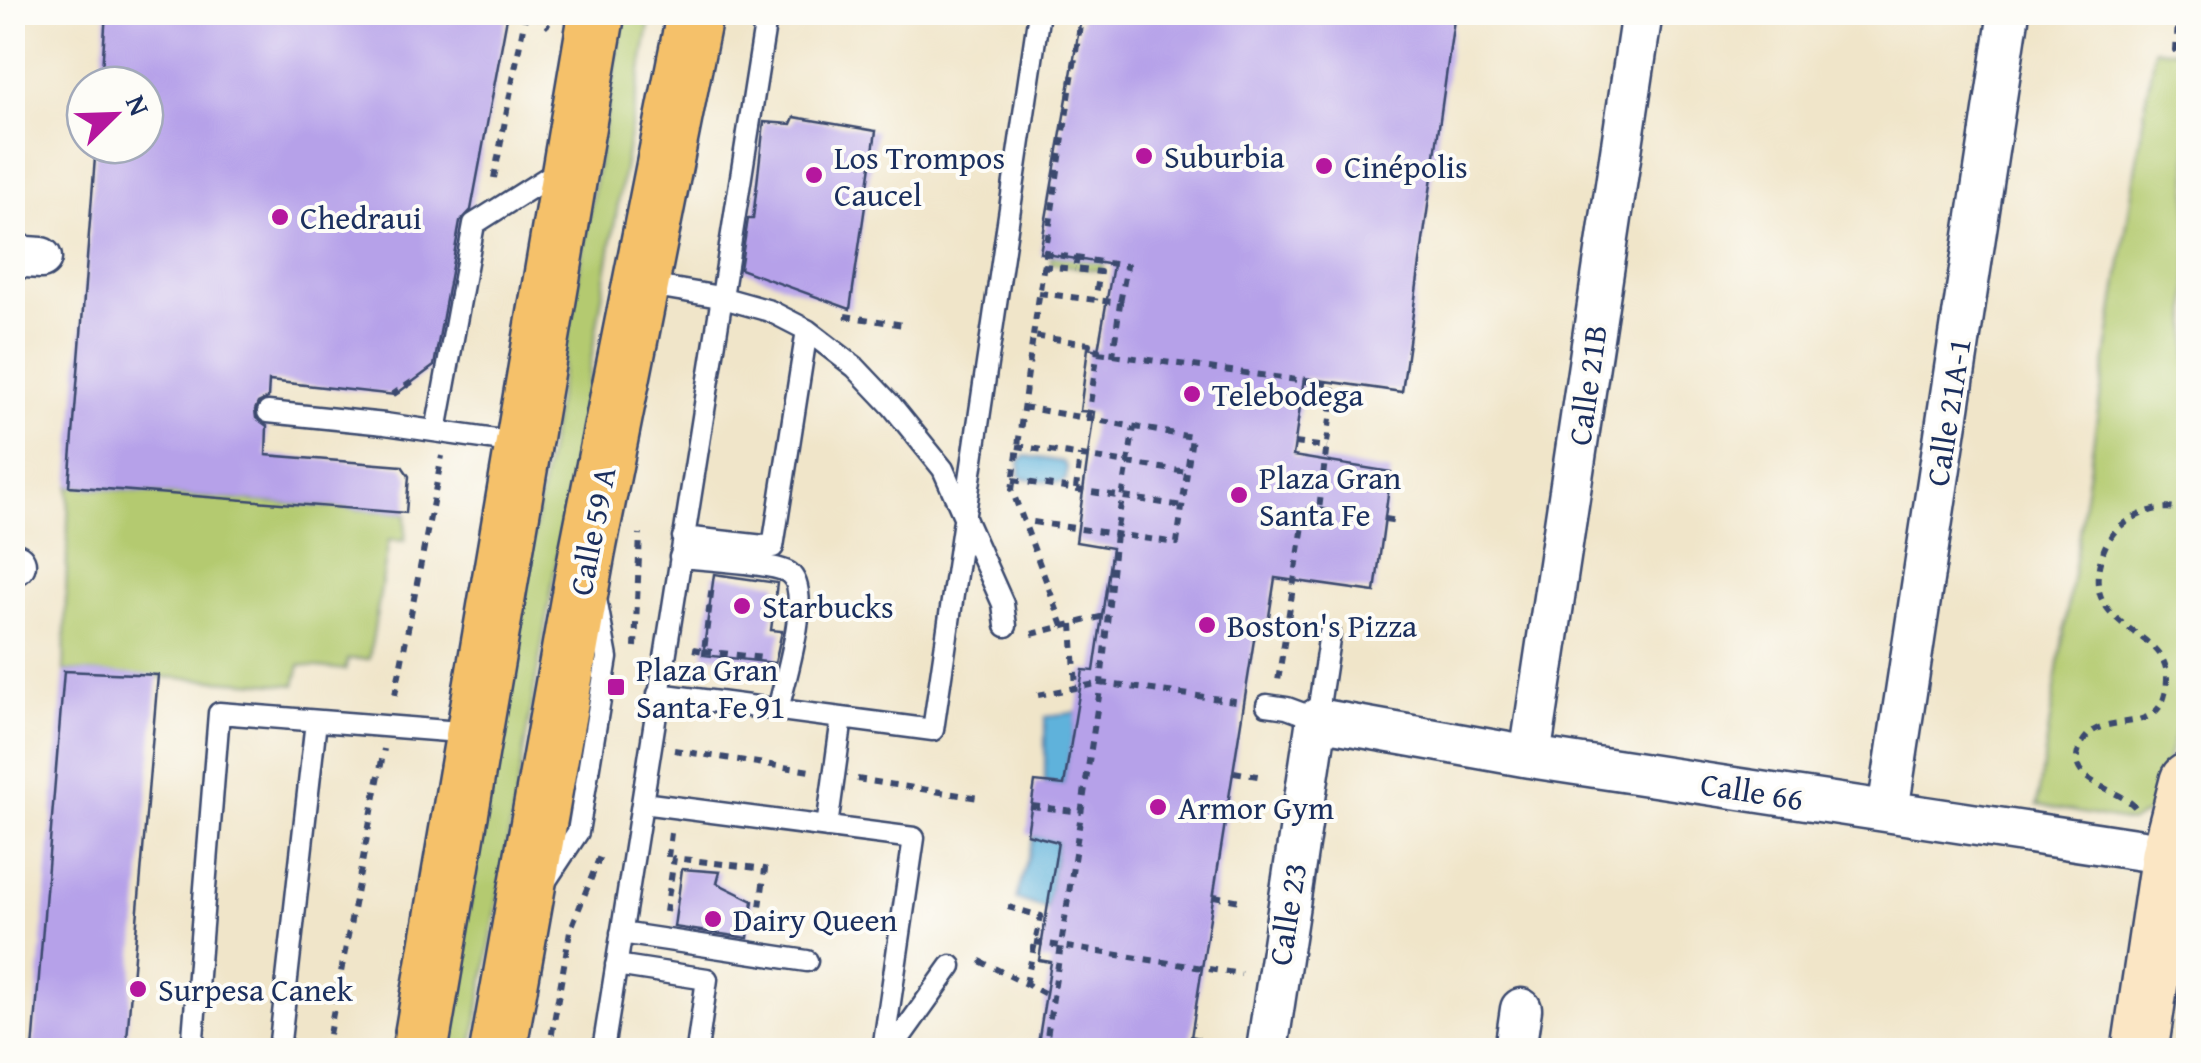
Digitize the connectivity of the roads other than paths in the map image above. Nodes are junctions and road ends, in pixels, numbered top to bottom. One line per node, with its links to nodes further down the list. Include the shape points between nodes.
1 (597, 12): 7 (main road)
2 (694, 12): 8 (main road, Calle 59 A)
3 (767, 12): 9 (lane)
4 (1039, 12): 14 (lane)
5 (1642, 12): 25 (street, Calle 21B)
6 (2009, 12): 28 (street, Calle 21A-1)
7 (571, 163): 12 (lane, via 474,224); 13 (main road)
8 (641, 284): 9 (lane); 39 (main road, Calle 59 A)
9 (720, 297): 10 (lane, via 770,310); 15 (lane)
10 (806, 330): 14 (lane, via 856,367 892,406 943,469); 15 (lane, via 773,547)
11 (268, 412): 12 (lane)
12 (441, 432): 13 (lane)
13 (523, 444): 24 (main road)
14 (964, 518): 16 (lane); 21 (lane, via 932,730)
15 (682, 547): 18 (lane); 20 (lane, via 789,573 799,588)
16 (1015, 631)
17 (1330, 633): 22 (lane)
18 (658, 694): 20 (lane); 27 (lane)
19 (1267, 705): 22 (lane)
20 (778, 710): 21 (lane)
21 (842, 718): 29 (lane)
22 (1317, 718): 25 (street, Calle 66); 44 (street, Calle 23)
23 (316, 720): 24 (lane); 36 (lane, via 219,713); 37 (lane)
24 (474, 733): 38 (main road)
25 (1530, 757): 28 (street, Calle 66)
26 (2188, 780): 30 (main road)
27 (642, 803): 29 (lane); 31 (lane)
28 (1888, 812): 30 (street, Calle 66)
29 (827, 827): 42 (lane, via 914,838)
30 (2166, 843): 46 (main road)
31 (621, 933): 32 (lane); 33 (lane)
32 (808, 961)
33 (616, 965): 40 (lane); 41 (lane, via 707,978)
34 (951, 966): 43 (lane)
35 (1521, 1009): 45 (street)
36 (192, 1050)
37 (279, 1050)
38 (420, 1050)
39 (498, 1050)
40 (603, 1050)
41 (697, 1050)
42 (884, 1050)
43 (892, 1050)
44 (1267, 1050)
45 (1515, 1050)
46 (2140, 1050)

